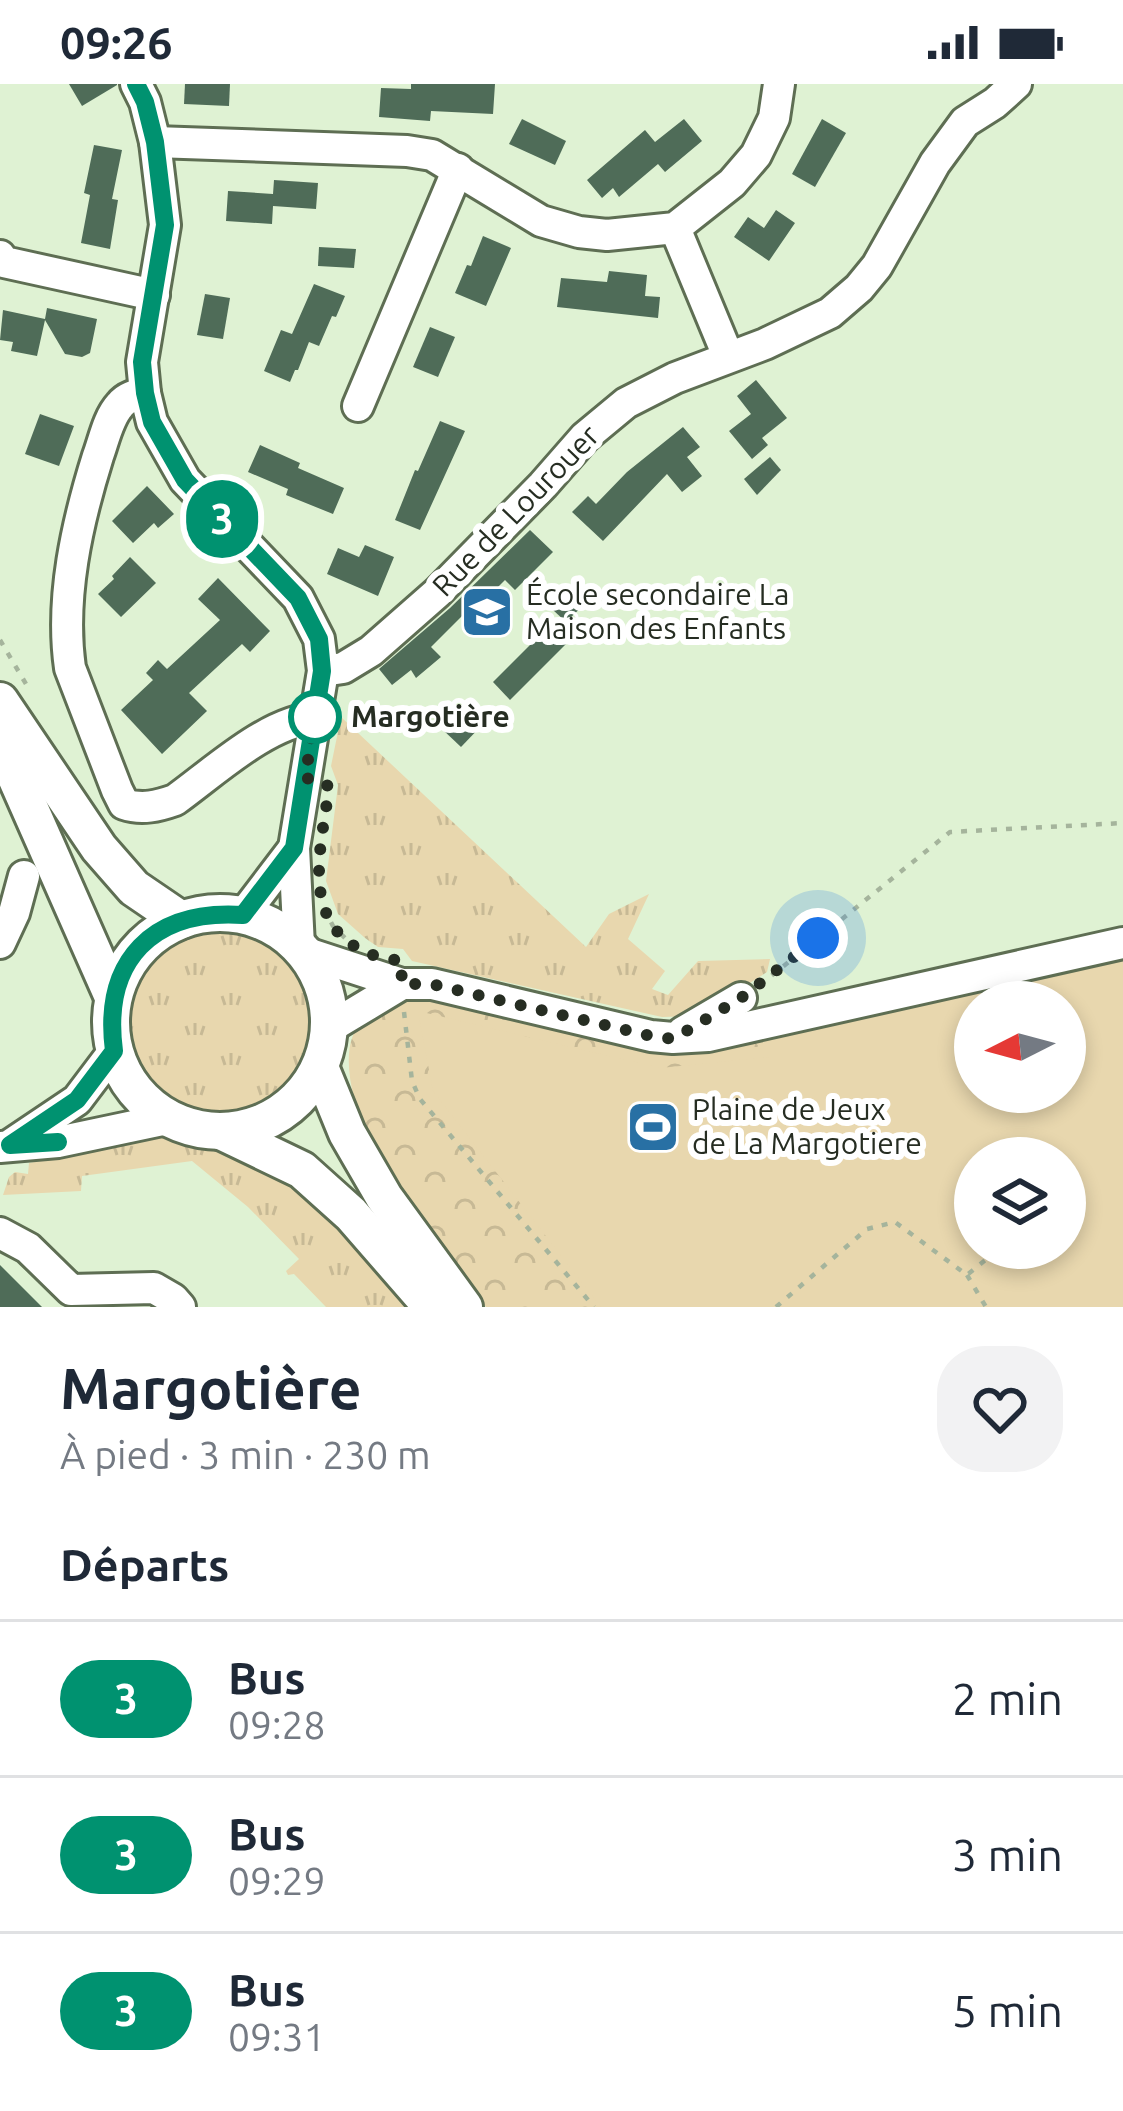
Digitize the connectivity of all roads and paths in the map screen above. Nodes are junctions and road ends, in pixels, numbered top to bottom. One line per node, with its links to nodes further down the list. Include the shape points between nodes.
1 (136, 84): 4 (street)
2 (779, 84): 6 (street, via 756,155)
3 (1016, 84): 9 (street, Rue de Lourouer, via 965,122 859,289 830,313)
4 (155, 142): 5 (street, via 406,151); 8 (street, via 165,225)
5 (458, 170): 6 (street, via 541,221 579,232); 11 (street)
6 (675, 228): 9 (street)
7 (0, 256): 8 (street)
8 (154, 295): 10 (street, via 143,342)
9 (728, 356): 12 (street, Rue de Lourouer, via 626,403 404,622 344,668)
10 (145, 393): 12 (street, via 185,480 298,598 319,639); 14 (street, via 124,400 89,484 71,571 67,649 124,804 175,800 259,740)
11 (358, 406)
12 (322, 671): 14 (street)
13 (0, 701): 21 (main road, via 99,848 134,888)
14 (315, 718): 17 (street)
15 (0, 741): 27 (main road)
16 (1123, 824): 28 (path, via 950,832)
17 (294, 848): 20 (street); 25 (street)
18 (24, 876): 22 (street)
19 (321, 904): 23 (path)
20 (243, 915): 21 (main road); 25 (main road)
21 (181, 920): 27 (main road, via 137,950)
22 (1, 940)
23 (349, 942)
24 (1123, 943): 30 (street)
25 (302, 949): 26 (street); 29 (main road, via 324,988)
26 (402, 984): 29 (street); 30 (street); 43 (path, via 406,1050 420,1099)
27 (113, 997): 31 (main road)
28 (741, 998): 30 (street)
29 (329, 1028): 32 (main road)
30 (673, 1039)
31 (114, 1051): 33 (main road, via 134,1090); 35 (street, via 77,1100)
32 (320, 1067): 34 (main road, via 281,1114); 42 (main road, via 384,1196)
33 (167, 1119): 34 (main road); 35 (street)
34 (223, 1132): 41 (main road, via 302,1170)
35 (5, 1146)
36 (0, 1233): 39 (street, via 28,1248)
37 (974, 1269): 38 (path)
38 (967, 1275): 44 (path, via 895,1222 867,1229); 45 (path)
39 (78, 1299): 40 (street, via 154,1288)
40 (179, 1307)
41 (432, 1307)
42 (464, 1307)
43 (594, 1307)
44 (776, 1307)
45 (986, 1307)

